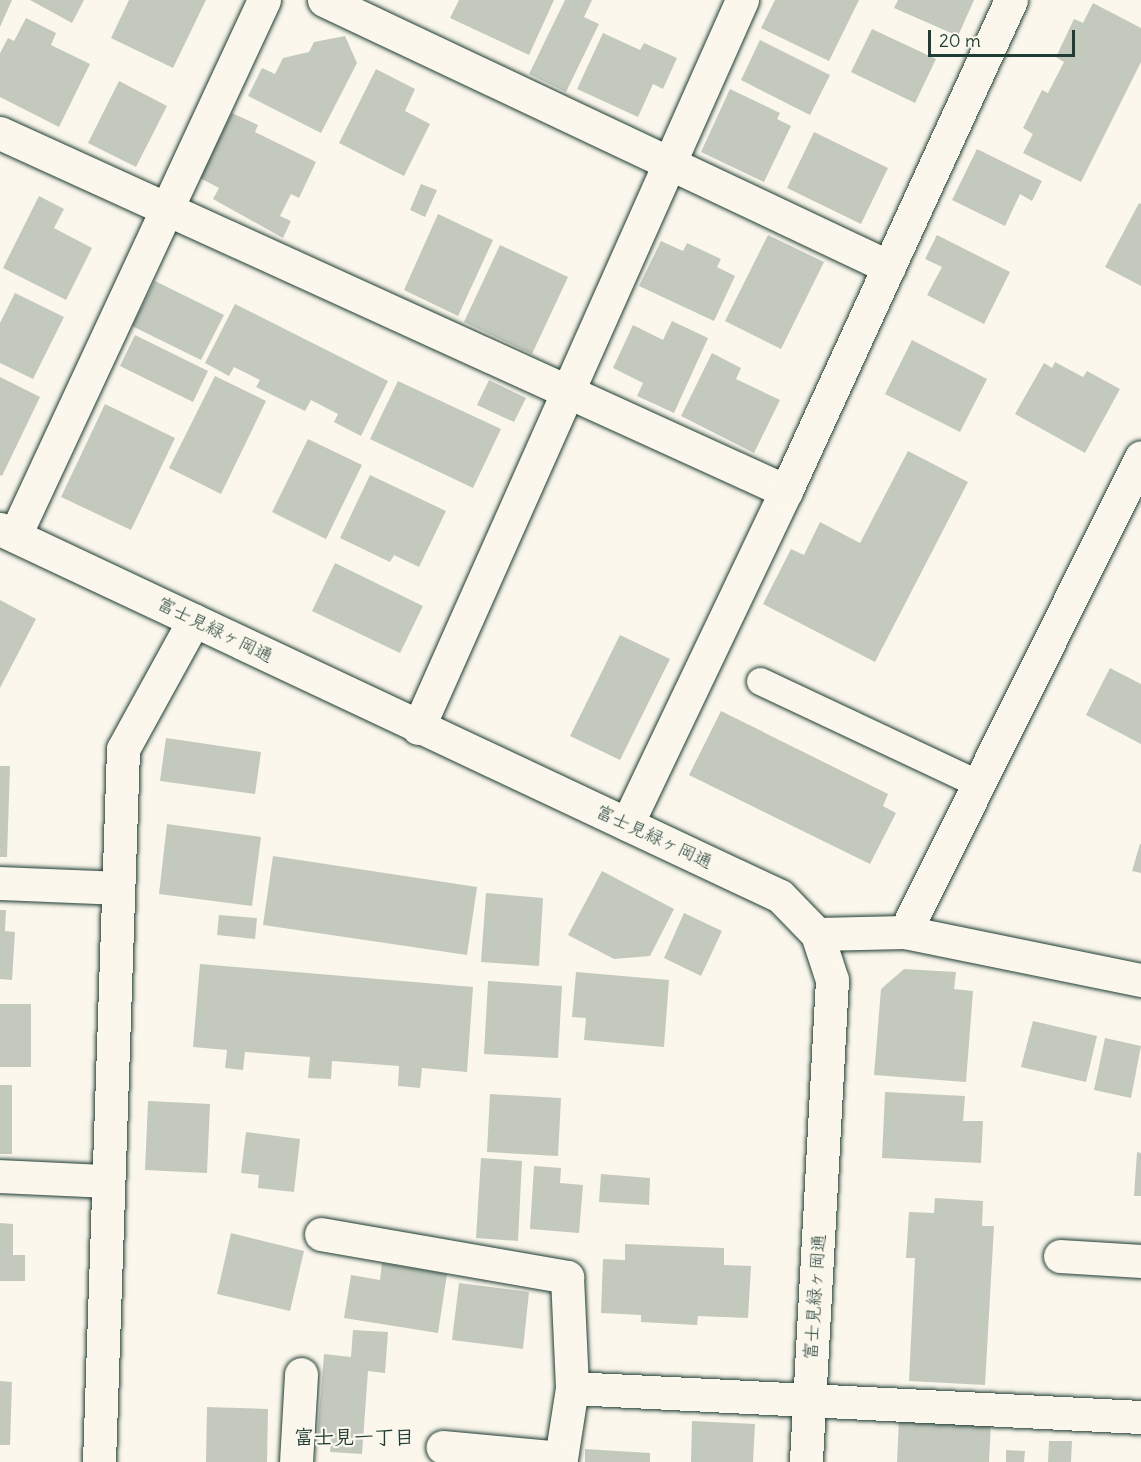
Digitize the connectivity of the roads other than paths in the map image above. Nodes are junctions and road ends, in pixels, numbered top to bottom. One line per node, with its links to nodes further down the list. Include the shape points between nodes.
1 (264, 0): 7 (street)
2 (324, 0): 6 (street)
3 (742, 0): 6 (street)
4 (1011, 0): 8 (street)
5 (0, 133): 7 (street)
6 (668, 160): 8 (street); 9 (street)
7 (165, 209): 9 (street); 12 (street)
8 (889, 267): 11 (street)
9 (568, 390): 11 (street); 15 (street)
10 (1141, 457): 16 (street)
11 (786, 491): 17 (street)
12 (8, 532): 13 (street, 富士見緑ヶ岡通)
13 (194, 620): 15 (street, 富士見緑ヶ岡通); 19 (street, via 123,749)
14 (760, 681): 16 (lane)
15 (418, 728): 17 (street, 富士見緑ヶ岡通)
16 (977, 783): 20 (street)
17 (627, 824): 21 (street, 富士見緑ヶ岡通, via 780,896)
18 (0, 883): 19 (street)
19 (117, 888): 24 (street)
20 (905, 932): 21 (street); 22 (street)
21 (817, 934): 30 (street, 富士見緑ヶ岡通, via 832,980)
22 (1141, 980)
23 (0, 1176): 24 (street)
24 (108, 1181): 33 (street)
25 (321, 1234): 29 (street, via 567,1277)
26 (1060, 1256): 27 (street)
27 (1141, 1261)
28 (301, 1374): 34 (street)
29 (572, 1388): 30 (street); 32 (street, via 561,1458)
30 (808, 1402): 31 (street); 35 (street, 富士見緑ヶ岡通)
31 (1141, 1417)
32 (443, 1447)
33 (99, 1462)
34 (296, 1462)
35 (806, 1462)

